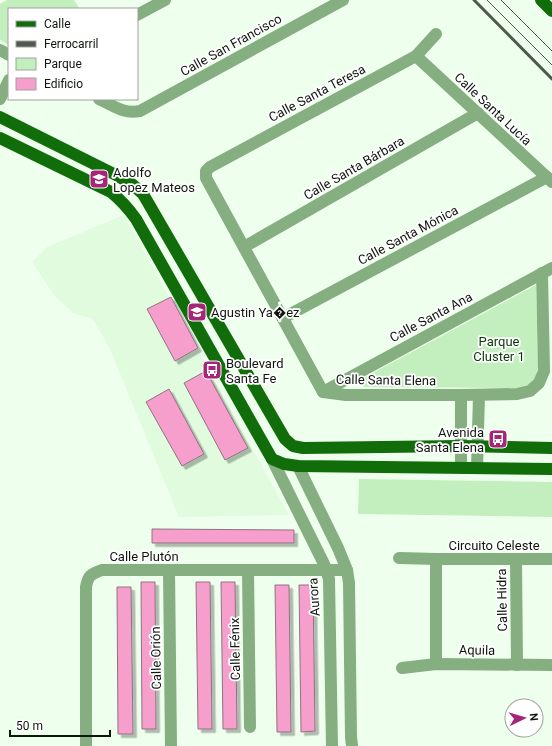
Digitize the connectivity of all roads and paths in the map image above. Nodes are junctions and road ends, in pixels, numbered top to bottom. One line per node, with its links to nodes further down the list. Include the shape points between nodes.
1 (165, 0): 5 (street)
2 (343, 0): 10 (street, Calle San Francisco, via 140,111 124,111)
3 (541, 0): 4 (main road)
4 (552, 11)
5 (138, 15)
6 (436, 34): 7 (street, Calle Santa Teresa)
7 (416, 56): 11 (street, Calle Santa Lucía); 14 (street, Calle Santa Teresa)
8 (8, 82): 9 (street)
9 (0, 99)
10 (101, 100)
11 (478, 113): 15 (street, Calle Santa Lucía); 16 (street, Calle Santa Bárbara)
12 (0, 117): 22 (main road, via 118,176 143,194 285,439 293,446)
13 (0, 138): 25 (main road, via 121,199 136,219)
14 (206, 171): 16 (street, Calle Santa Elena, via 206,178)
15 (549, 180): 18 (street, Calle Santa Mónica)
16 (244, 247): 18 (street, Calle Santa Elena)
17 (547, 271): 19 (street, Calle Santa Ana); 21 (street, Calle Santa Elena, via 544,371 539,383 530,391 517,394)
18 (283, 318): 19 (street, Calle Santa Elena)
19 (323, 392): 20 (street, Calle Santa Elena, via 346,395)
20 (461, 395): 21 (street, Calle Santa Elena); 22 (street)
21 (479, 395): 23 (street)
22 (461, 446): 23 (main road); 27 (street)
23 (478, 447): 24 (main road); 28 (street)
24 (552, 448)
25 (272, 459): 26 (main road); 36 (street, Aurora)
26 (298, 466): 27 (main road); 37 (street)
27 (461, 467): 28 (main road)
28 (477, 468): 29 (main road)
29 (552, 469)
30 (399, 558): 31 (street, Circuito Celeste)
31 (436, 559): 32 (street, Circuito Celeste); 38 (street, Circuito Celeste)
32 (516, 559): 33 (street, Circuito Celeste); 39 (street, Calle Hidra)
33 (552, 560)
34 (169, 570): 35 (street, Calle Plutón); 43 (street, Calle Plutón, via 102,570 93,573 87,579); 44 (street, Calle Orión)
35 (248, 570): 36 (street, Calle Plutón); 42 (street, Calle Fénix)
36 (326, 570): 37 (street, Calle Plutón); 45 (street, Aurora, via 329,579)
37 (347, 570): 46 (street)
38 (436, 664): 39 (street, Aquila); 41 (street, Aquila)
39 (518, 665): 40 (street, Aquila)
40 (552, 666)
41 (402, 668)
42 (250, 727)
43 (86, 746)
44 (171, 746)
45 (332, 746)
46 (352, 746)

